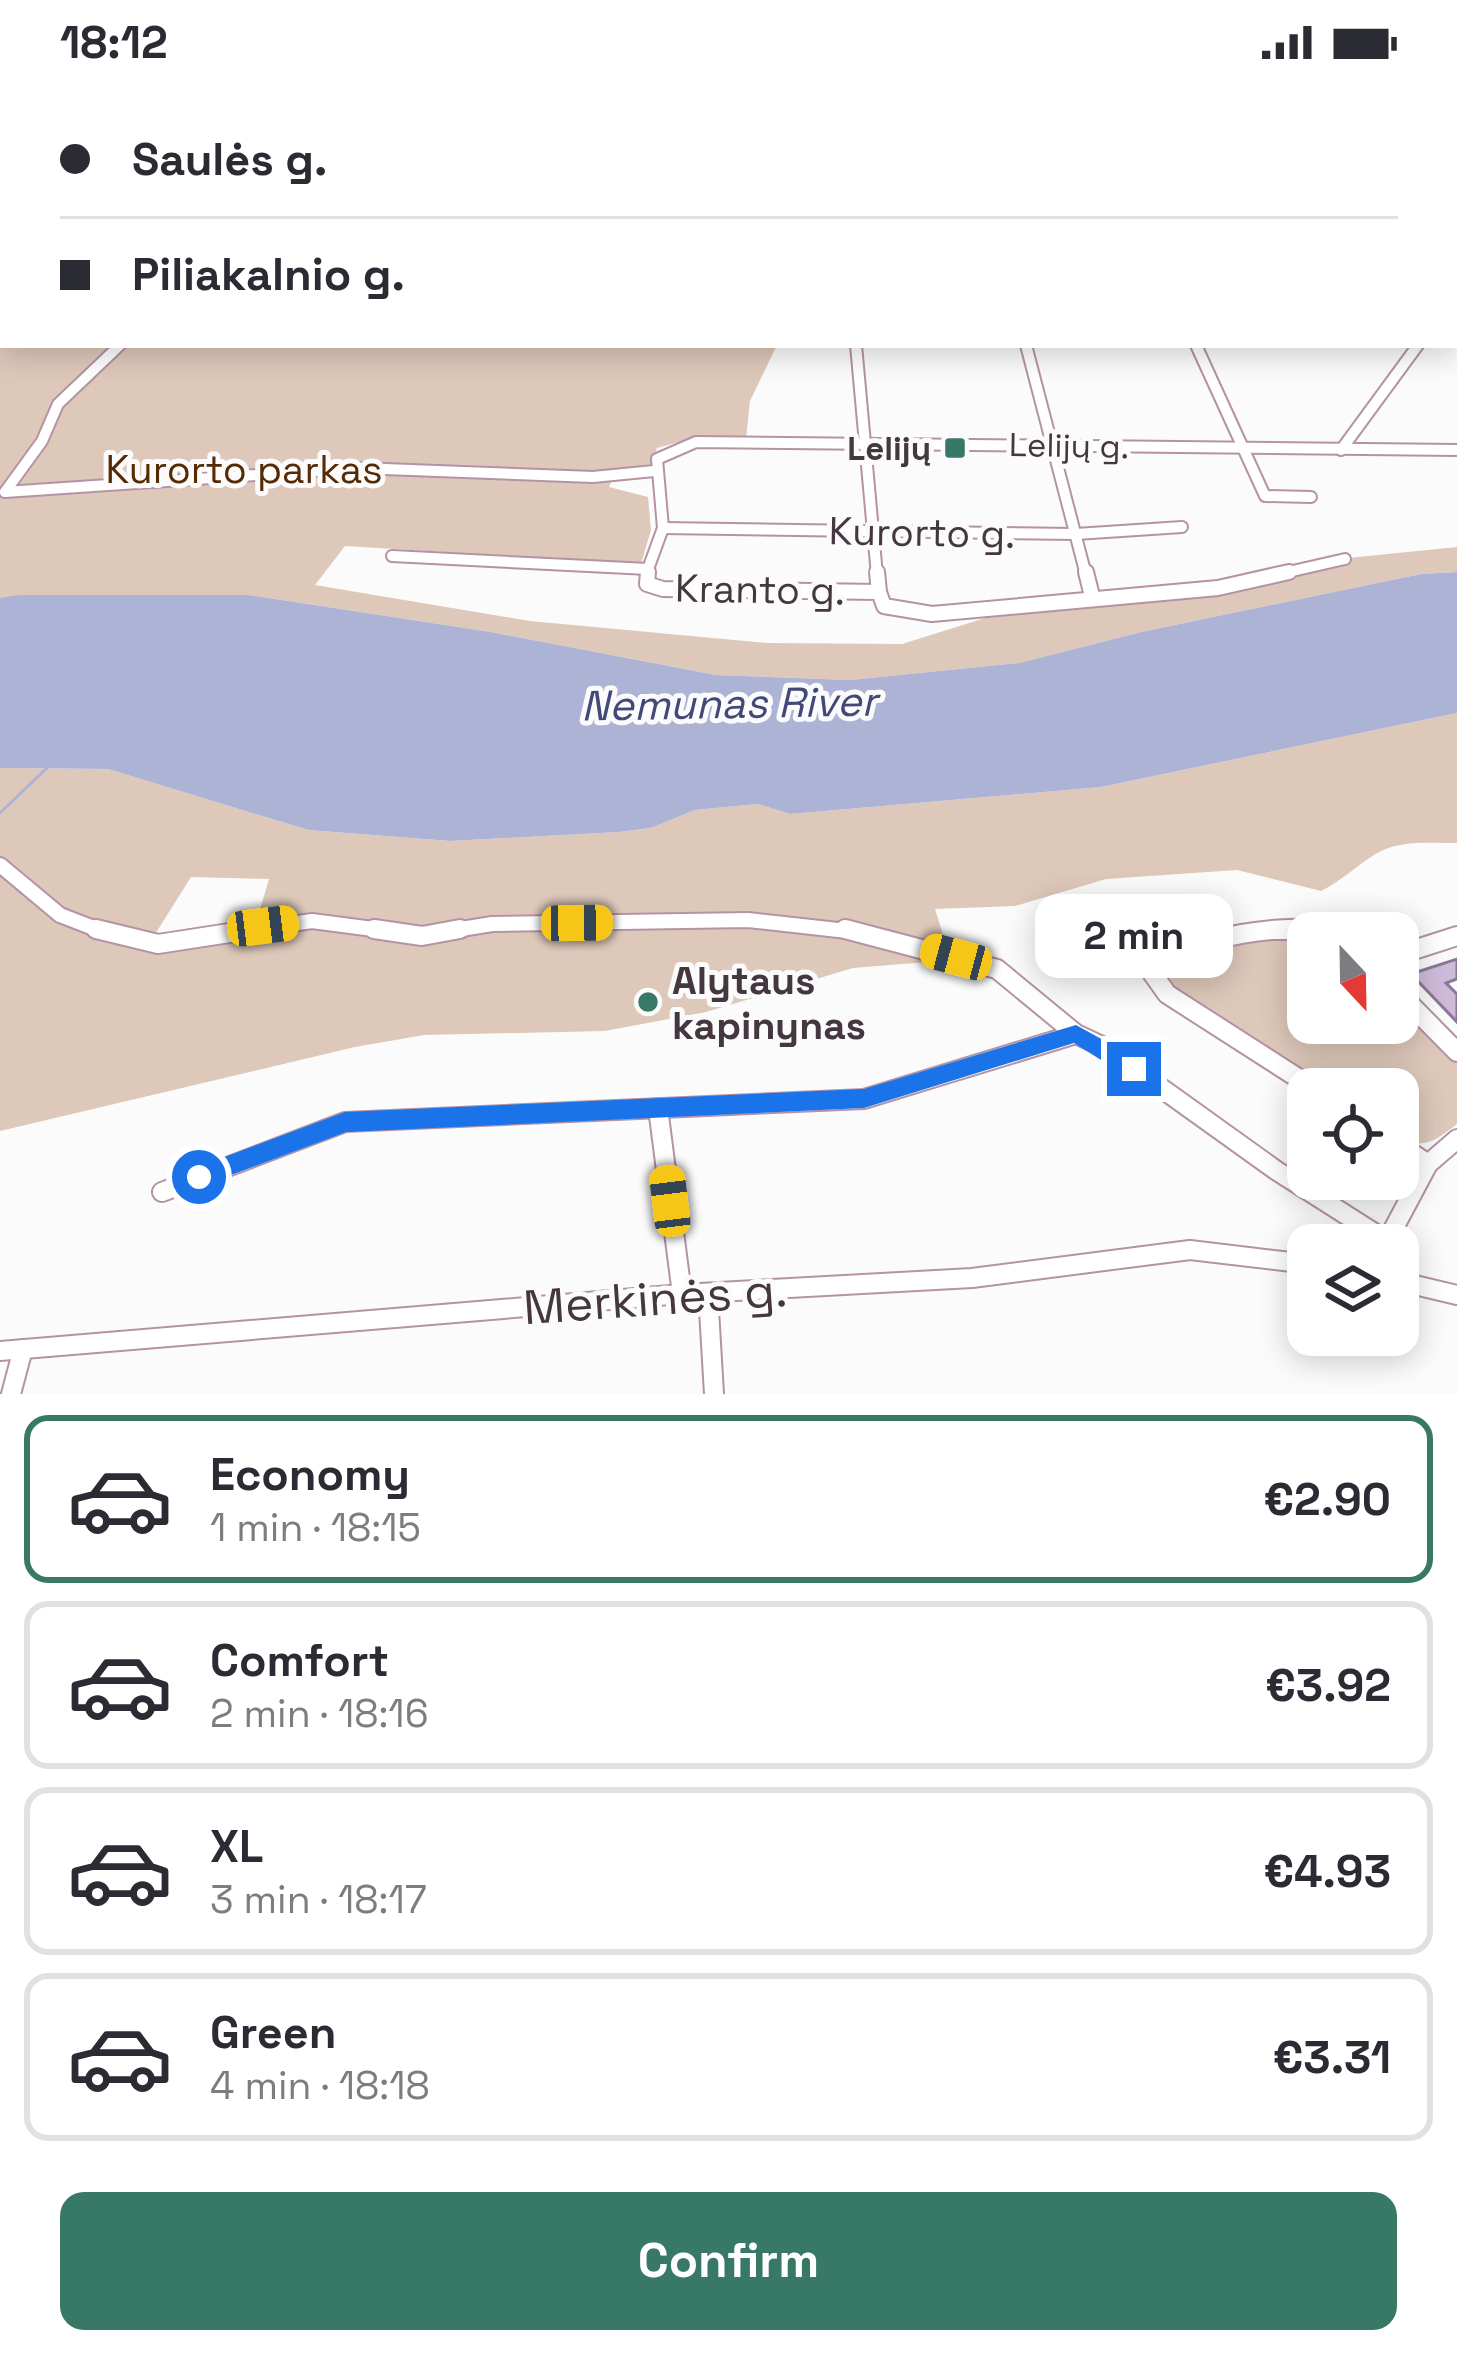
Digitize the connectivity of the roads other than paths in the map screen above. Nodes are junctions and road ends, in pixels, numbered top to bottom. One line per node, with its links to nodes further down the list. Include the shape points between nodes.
1 (117, 348): 13 (street, via 66,393 5,492 408,467 592,481)
2 (856, 348): 6 (street)
3 (1027, 348): 7 (street)
4 (1197, 348): 8 (street)
5 (1416, 348): 9 (street)
6 (864, 441): 7 (street, Lelijų g.); 13 (street, Lelijų g., via 682,446 657,458); 17 (street)
7 (1052, 444): 8 (street, Lelijų g.); 18 (street)
8 (1244, 449): 9 (street, Lelijų g.); 14 (street, via 1265,496)
9 (1341, 450): 11 (street, Lelijų g.)
10 (1457, 451): 11 (street, Lelijų g.)
11 (1439, 452): 12 (street)
12 (1457, 467)
13 (654, 471): 16 (street)
14 (1311, 497)
15 (1182, 527): 18 (street, Kurorto g.)
16 (663, 528): 17 (street, Kurorto g.); 21 (street)
17 (873, 532): 18 (street, Kurorto g.); 22 (street)
18 (1076, 534): 23 (street)
19 (392, 556): 21 (street, Kranto g.)
20 (1345, 559): 23 (street, Kranto g., via 1218,588)
21 (648, 569): 22 (street, Kranto g., via 646,584 664,589)
22 (879, 592): 23 (street, Kranto g., via 884,606 932,614)
23 (1092, 596)
24 (0, 865): 29 (street, via 61,915 158,944 312,921 422,936 492,924 748,920 835,927 997,969)
25 (1287, 931): 31 (street, via 1168,954 1150,970 1167,994)
26 (1457, 936): 27 (street)
27 (1419, 948)
28 (1419, 1013): 30 (street)
29 (1076, 1034): 32 (street, via 864,1099); 37 (street)
30 (1457, 1052)
31 (1287, 1071)
32 (658, 1108): 36 (street, via 345,1122); 42 (street)
33 (1457, 1139): 35 (street)
34 (1419, 1158): 35 (street)
35 (1428, 1164): 38 (street)
36 (162, 1192)
37 (1358, 1224)
38 (1397, 1224)
39 (1287, 1262): 41 (street, Merkinės g., via 1190,1250 972,1278)
40 (1419, 1286): 43 (street)
41 (708, 1293): 42 (street, Merkinės g.); 47 (street)
42 (682, 1294): 44 (street, Merkinės g.)
43 (1457, 1295)
44 (22, 1349): 45 (street, Merkinės g.); 46 (street)
45 (0, 1351)
46 (10, 1394)
47 (714, 1394)

